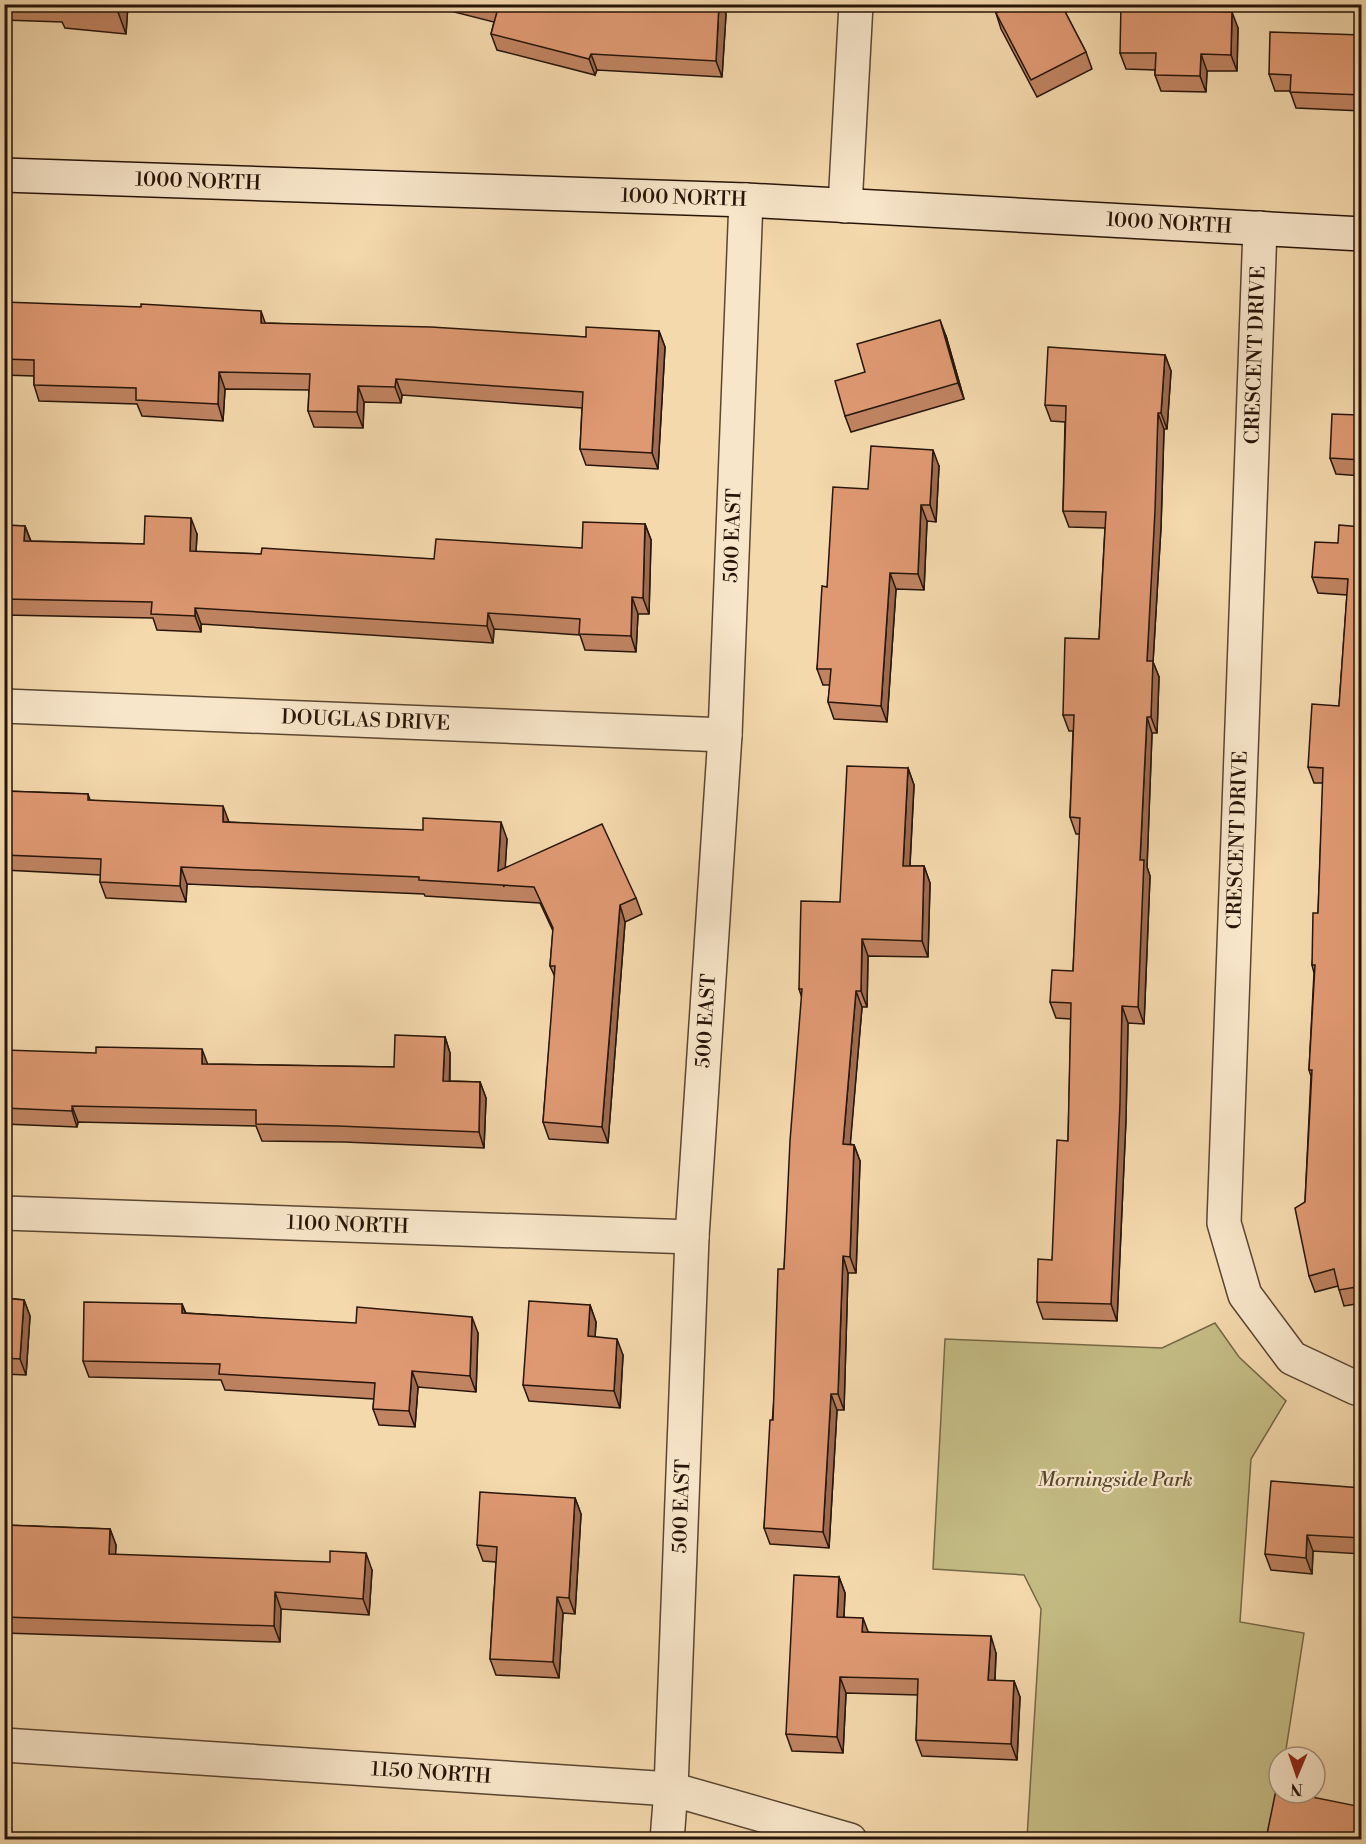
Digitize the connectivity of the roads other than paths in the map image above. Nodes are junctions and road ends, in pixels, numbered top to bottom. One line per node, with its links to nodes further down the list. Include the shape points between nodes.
1 (856, 4): 4 (street)
2 (4, 175): 3 (street, 1000 NORTH)
3 (746, 200): 4 (street, 1000 NORTH); 8 (street, 500 EAST)
4 (845, 206): 5 (street, 1000 NORTH)
5 (1260, 228): 6 (street, 1000 NORTH); 11 (street, CRESCENT DRIVE, via 1224,1223 1245,1295 1292,1358)
6 (1362, 234)
7 (4, 706): 8 (street, DOUGLAS DRIVE)
8 (724, 735): 10 (street, 500 EAST)
9 (4, 1212): 10 (street, 1100 NORTH)
10 (692, 1238): 13 (street, 500 EAST)
11 (1362, 1388)
12 (4, 1745): 13 (street, 1150 NORTH)
13 (671, 1789): 14 (street, 500 EAST); 15 (street, 1150 NORTH)
14 (667, 1839)
15 (850, 1839)

